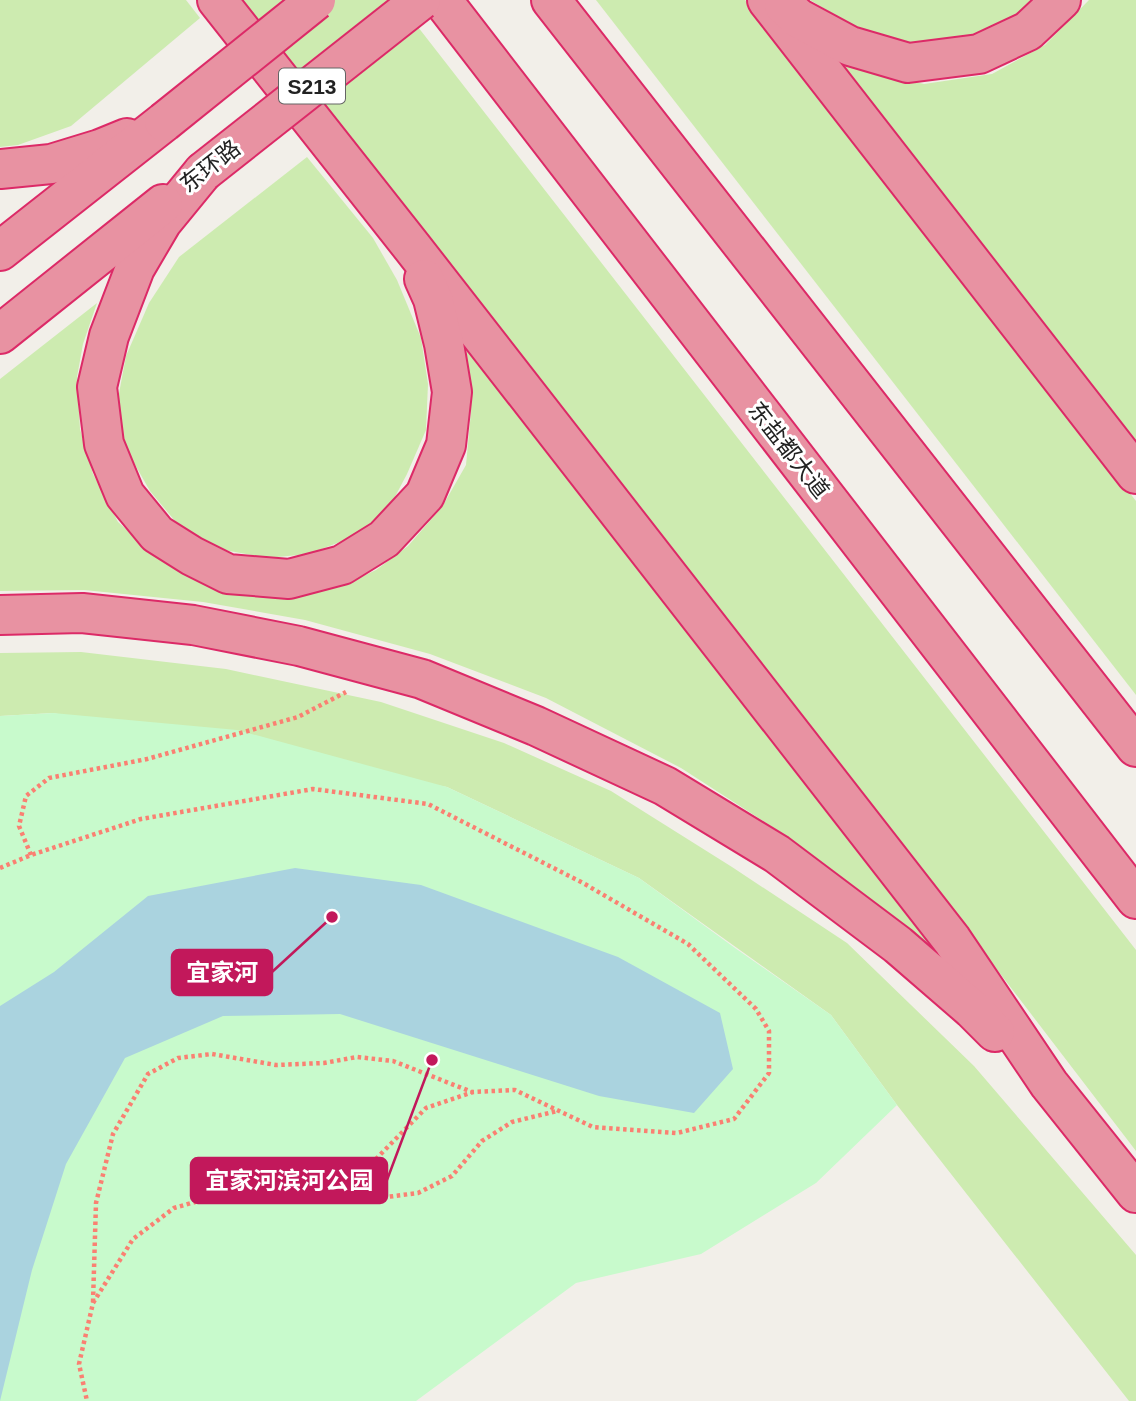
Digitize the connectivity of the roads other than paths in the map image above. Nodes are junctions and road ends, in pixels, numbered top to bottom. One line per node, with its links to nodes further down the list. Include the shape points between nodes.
1 (216, 0): 12 (highway)
2 (316, 0): 9 (highway, S213, bridge)
3 (422, 0): 11 (highway, 东环路 / S213, bridge)
4 (442, 0): 18 (highway, 东盐都大道)
5 (551, 0): 17 (highway)
6 (767, 0): 15 (highway)
7 (778, 0): 8 (highway, via 798,18 850,46 908,63 979,54 1028,31)
8 (1061, 0)
9 (164, 122): 10 (highway, via 51,164); 13 (highway, S213)
10 (0, 170)
11 (203, 172): 12 (highway, via 162,222 135,268 109,335 97,387 104,444 125,495 157,534 228,574 289,579 342,565 384,539 425,495 446,445 452,392 433,299); 14 (highway, 东环路 / S213)
12 (412, 247): 19 (highway, via 952,940)
13 (0, 251)
14 (0, 334)
15 (1136, 474)
16 (0, 615): 19 (highway, via 82,614 194,625 299,646 422,679 511,715 666,786 777,854 898,945)
17 (1136, 747)
18 (1136, 899)
19 (1049, 1084): 20 (highway)
20 (1136, 1193)

